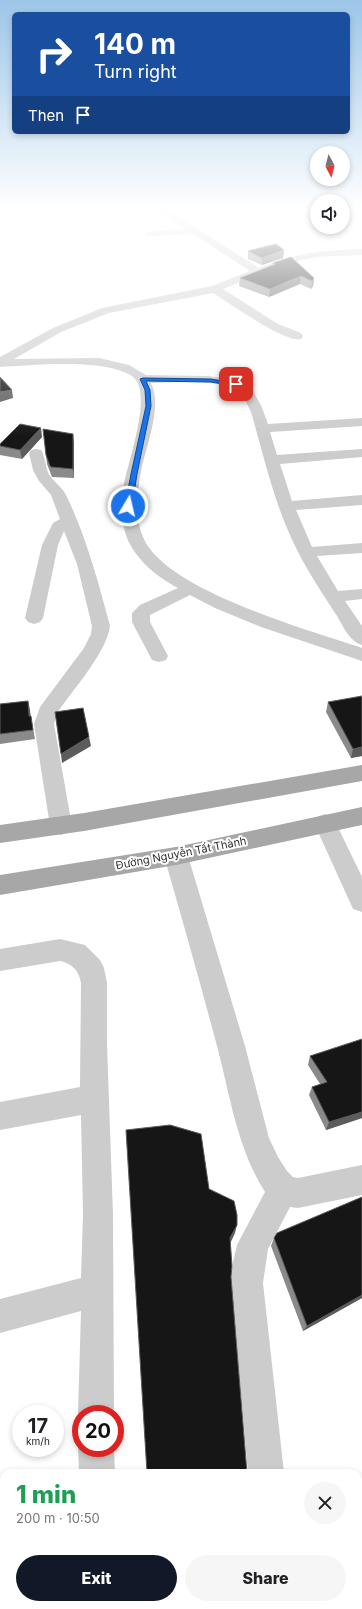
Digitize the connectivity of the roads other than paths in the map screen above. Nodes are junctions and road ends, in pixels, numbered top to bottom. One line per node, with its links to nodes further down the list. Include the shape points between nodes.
1 (223, 286): 2 (street)
2 (215, 289): 3 (street); 5 (street, via 274,326)
3 (164, 299): 4 (street); 6 (street, via 106,310 82,319)
4 (177, 309)
5 (297, 336)
6 (0, 362): 7 (street, via 101,362 125,369)
7 (143, 379): 9 (street, via 211,380 236,384 245,390 250,398); 18 (street, via 149,406 128,506 129,520 137,544 151,562)
8 (362, 422): 9 (street)
9 (262, 428): 12 (street)
10 (36, 453): 15 (street, via 42,474 58,494)
11 (362, 453): 12 (street)
12 (272, 460): 14 (street)
13 (362, 500): 14 (street)
14 (287, 506): 17 (street)
15 (69, 521): 21 (street, via 59,526 50,545); 28 (street, via 85,564 101,626 92,650 47,712 44,724)
16 (362, 548): 17 (street)
17 (307, 552): 20 (street)
18 (190, 589): 23 (street, via 246,615); 24 (street, via 141,613 141,622)
19 (362, 594): 20 (street)
20 (333, 597): 22 (street)
21 (34, 618)
22 (362, 639)
23 (362, 655)
24 (159, 656)
25 (362, 773): 28 (main road)
26 (362, 816): 27 (main road, Đường Nguyễn Tất Thành)
27 (325, 823): 30 (main road, Đường Nguyễn Tất Thành); 32 (street)
28 (61, 826): 29 (main road)
29 (0, 834)
30 (176, 856): 31 (main road, Đường Nguyễn Tất Thành); 37 (street, via 232,1046 255,1139 267,1168)
31 (0, 885)
32 (362, 902)
33 (0, 960): 34 (street, via 60,950 76,953 91,968 94,983)
34 (95, 1098): 35 (street); 38 (street)
35 (0, 1116)
36 (362, 1180): 37 (street, via 298,1193)
37 (283, 1188): 43 (street, via 253,1245 248,1262 248,1300)
38 (97, 1290): 39 (street); 40 (street)
39 (0, 1316)
40 (96, 1405)
41 (96, 1457): 42 (street)
42 (97, 1469)
43 (266, 1469)

